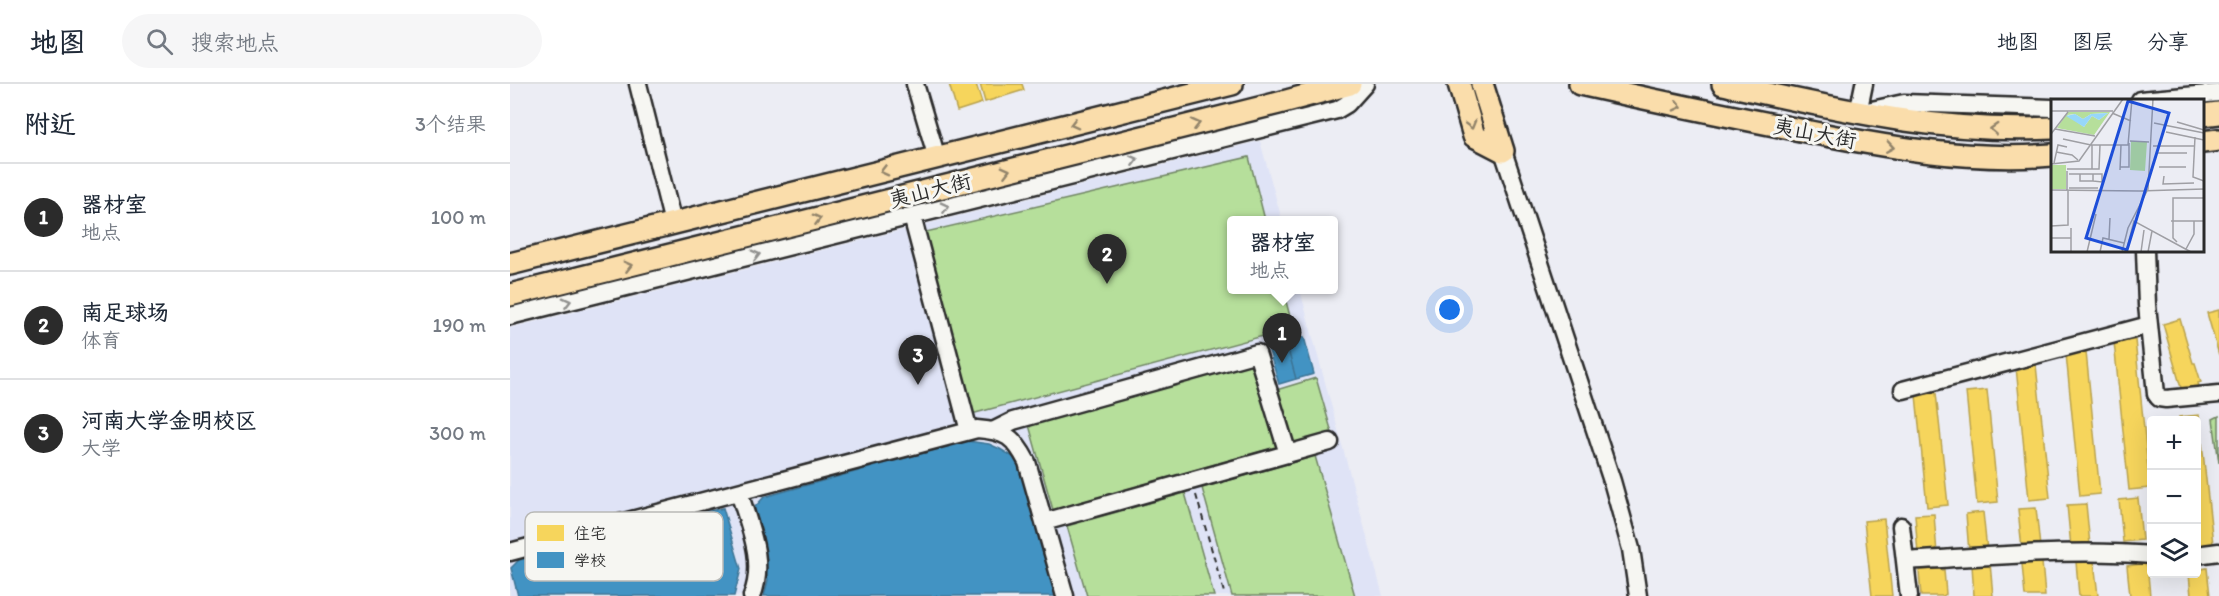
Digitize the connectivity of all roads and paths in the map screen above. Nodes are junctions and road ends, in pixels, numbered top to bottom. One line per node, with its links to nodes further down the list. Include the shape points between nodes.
1 (638, 84): 24 (street)
2 (915, 84): 22 (street)
3 (1232, 84): 22 (main road, 夷山大街, one-way to 22)
4 (1350, 84): 27 (main road, 夷山大街, one-way to 4)
5 (1365, 84): 23 (street, one-way to 5, via 1337,110)
6 (1460, 84): 20 (main road, one-way to 20, via 1474,136)
7 (1482, 84): 20 (main road)
8 (1580, 84): 21 (main road, 夷山大街, one-way to 21, via 1911,150 2002,157)
9 (1723, 84): 14 (main road, 夷山大街)
10 (1864, 84): 14 (street)
11 (2219, 93): 12 (street)
12 (2151, 99)
13 (2051, 108): 14 (street, via 1904,103)
14 (1858, 113): 17 (main road, 夷山大街, one-way to 14, via 1958,127)
15 (2219, 113): 16 (main road)
16 (2204, 115)
17 (2051, 128)
18 (2219, 140): 19 (main road)
19 (2204, 142)
20 (1503, 151): 50 (street, via 1612,481 1631,549)
21 (2051, 156)
22 (937, 158): 24 (main road, 夷山大街, one-way to 24)
23 (912, 216): 28 (street, one-way to 23); 32 (street)
24 (673, 223): 26 (main road, 夷山大街)
25 (2145, 252): 29 (street)
26 (510, 264)
27 (510, 295)
28 (510, 316)
29 (2149, 325): 30 (street); 31 (street, via 2159,398)
30 (1903, 390)
31 (2219, 394)
32 (969, 431): 33 (street); 37 (street)
33 (993, 431): 35 (street, via 1013,421 1257,353); 39 (street, via 1005,434 1017,444 1027,462)
34 (1330, 442): 35 (street)
35 (1288, 454): 36 (street)
36 (1191, 481): 39 (street); 49 (path)
37 (739, 492): 38 (street); 47 (street, via 758,558)
38 (663, 512)
39 (1044, 522): 48 (street)
40 (1901, 526): 46 (street)
41 (525, 548): 42 (street)
42 (510, 552)
43 (2219, 552): 44 (street)
44 (2201, 554)
45 (2147, 555): 46 (street, via 2034,554)
46 (1905, 561): 51 (street)
47 (752, 596)
48 (1065, 596)
49 (1225, 596)
50 (1638, 596)
51 (1909, 596)

